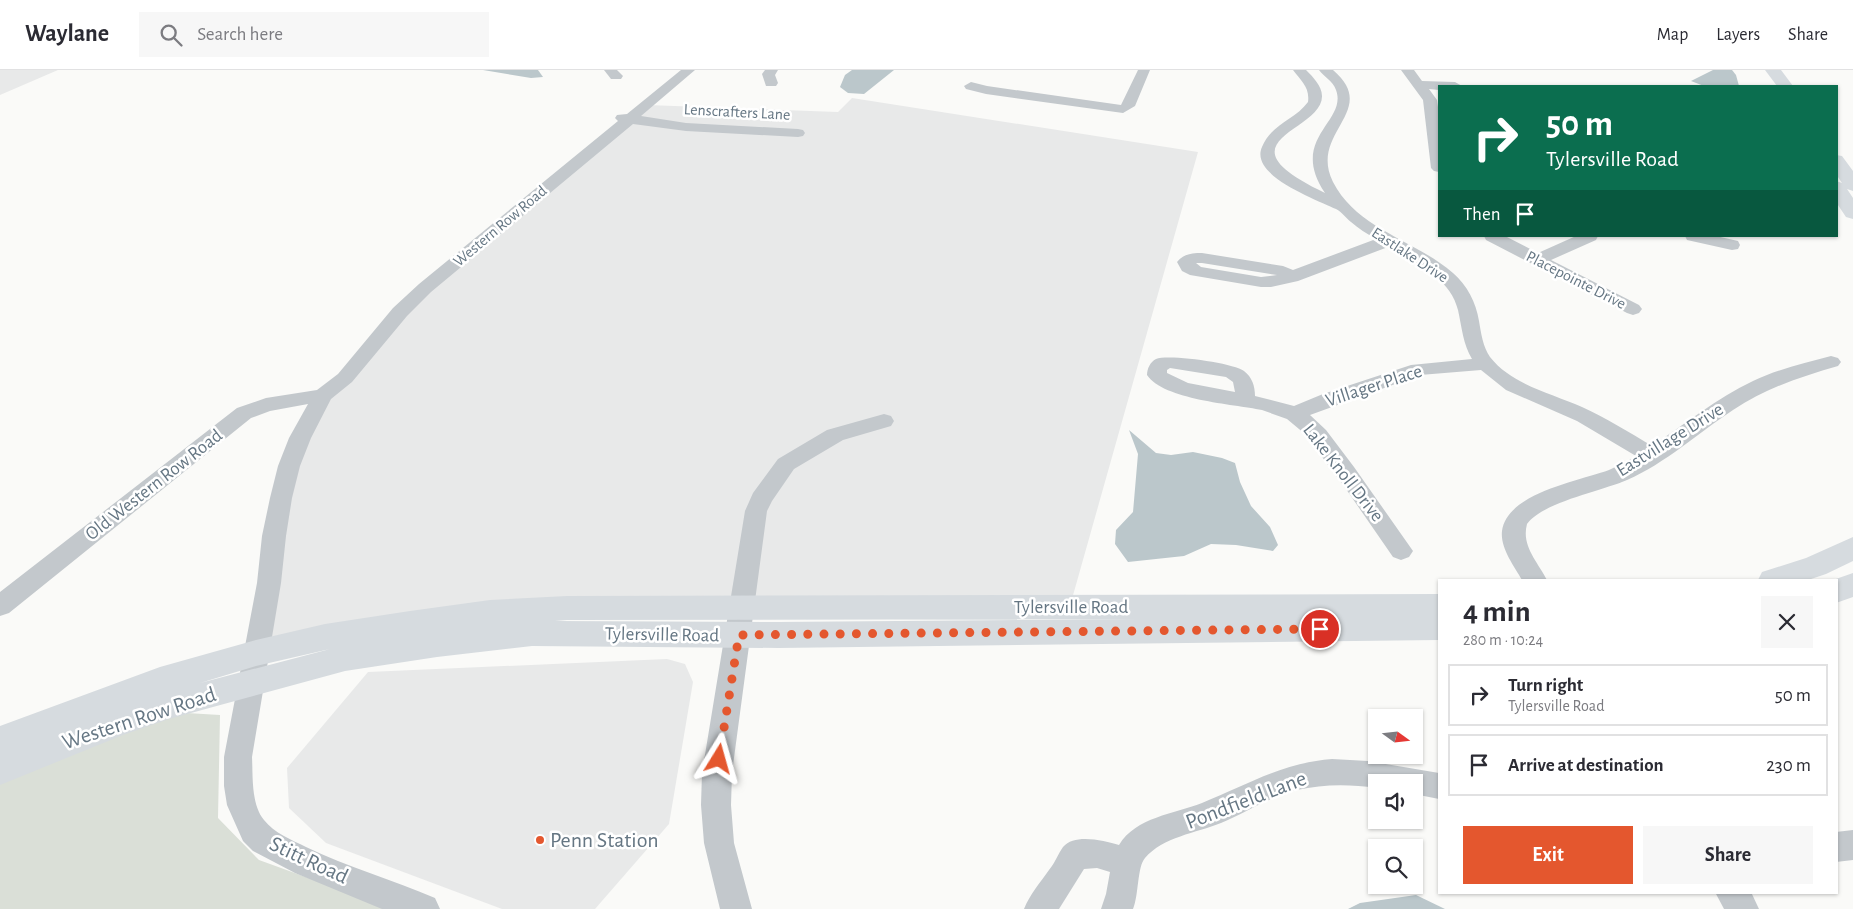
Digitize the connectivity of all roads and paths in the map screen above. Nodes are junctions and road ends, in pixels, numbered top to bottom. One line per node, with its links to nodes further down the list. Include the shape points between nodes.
1 (674, 70): 14 (street, Western Row Road)
2 (689, 70): 14 (street, Western Row Road)
3 (1144, 70): 13 (street, via 1128,106 1123,109)
4 (1299, 70): 19 (street, via 1315,89 1316,98 1313,106 1274,137 1268,145 1268,155 1291,182)
5 (1325, 70): 19 (street, Eastlake Drive, via 1341,86 1345,102 1323,144 1320,163 1330,189)
6 (1407, 70): 9 (street)
7 (1756, 70): 11 (main road)
8 (1773, 70): 12 (main road)
9 (1418, 84): 10 (street); 15 (street, via 1430,100)
10 (1438, 85)
11 (1766, 85)
12 (1784, 85)
13 (971, 86)
14 (625, 116): 14 (street, Lenscrafters Lane, via 686,128 798,133 778,129); 31 (street, Western Row Road, via 425,288 384,330 345,378)
15 (1437, 136): 16 (street)
16 (1438, 152)
17 (1838, 166): 18 (main road)
18 (1845, 187): 20 (main road)
19 (1343, 206): 24 (street, Eastlake Drive)
20 (1853, 213)
21 (1494, 237): 26 (street, Placepointe Drive)
22 (1588, 237): 26 (street)
23 (1698, 237): 25 (street)
24 (1387, 241): 27 (street); 30 (street, Eastlake Drive, via 1434,268 1456,286 1467,306 1474,343)
25 (1732, 245)
26 (1538, 260): 28 (street, Placepointe Drive)
27 (1292, 276): 27 (street, via 1262,282 1196,272 1186,262 1202,258 1283,271)
28 (1633, 309)
29 (1831, 362): 35 (street, Eastvillage Drive, via 1758,386)
30 (1486, 364): 33 (street, Villager Place, via 1418,369); 35 (street, Eastlake Drive, via 1521,390 1582,416)
31 (323, 395): 42 (street, Old Western Row Road, via 266,405 244,413); 46 (street, Western Row Road, via 289,466)
32 (1245, 400): 33 (street, Lake Knoll Drive)
33 (1294, 414): 37 (street, Lake Knoll Drive, via 1317,433)
34 (884, 421): 44 (street, via 856,430 846,442 795,474 773,482 756,511)
35 (1651, 455): 38 (street, Eastvillage Drive, via 1628,470 1555,497 1517,520 1513,537)
36 (1853, 548): 39 (main road, via 1816,566)
37 (1401, 551)
38 (1534, 579)
39 (1776, 579)
40 (1853, 585): 41 (main road)
41 (1838, 590)
42 (0, 606)
43 (1438, 606): 44 (main road, Tylersville Road)
44 (741, 621): 45 (main road, Tylersville Road); 46 (main road, Tylersville Road, via 532,633); 55 (street, via 717,773 716,805 719,843)
45 (1438, 628)
46 (254, 668): 47 (main road, Western Row Road, via 160,681); 48 (main road, Western Row Road, via 187,700 114,723); 54 (street, Stitt Road, via 238,757 238,787 243,810 254,833 280,851)
47 (0, 741)
48 (0, 769)
49 (1438, 786): 52 (street, Pondfield Lane, via 1353,772 1324,772 1296,777 1154,834 1133,850)
50 (1853, 845): 51 (street)
51 (1838, 847)
52 (1126, 862): 56 (street, via 1098,853 1075,856); 57 (street, via 1124,891)
53 (1733, 894): 58 (street)
54 (424, 909)
55 (736, 909)
56 (1040, 909)
57 (1117, 909)
58 (1743, 909)

